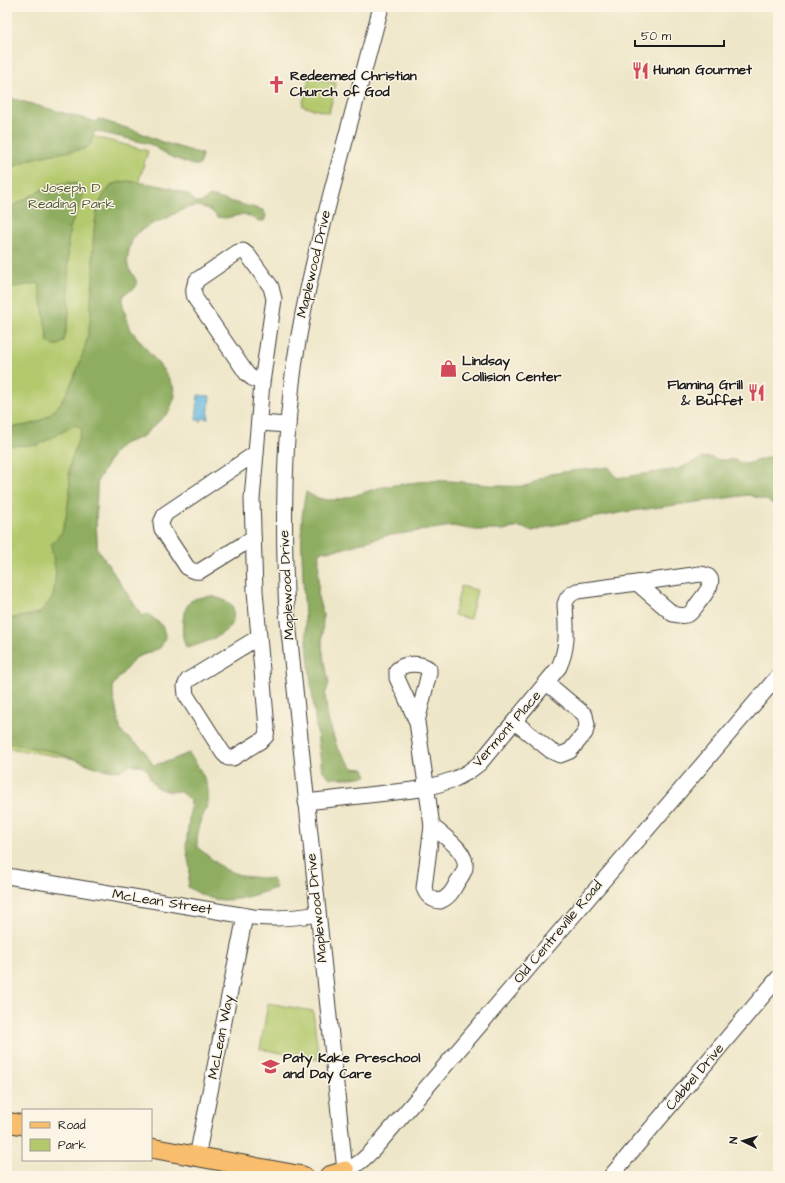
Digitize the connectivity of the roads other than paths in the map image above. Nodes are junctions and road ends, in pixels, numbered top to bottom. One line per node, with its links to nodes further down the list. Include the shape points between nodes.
1 (381, 7): 4 (street, Maplewood Drive, via 316,249 298,338)
2 (262, 383): 2 (street, via 247,374 193,292 197,280 238,252 248,255 273,293); 3 (street)
3 (259, 423): 4 (street); 5 (street)
4 (288, 425): 14 (street, Maplewood Drive, via 284,568)
5 (256, 453): 6 (street, via 252,499); 6 (street, via 165,514 161,523 162,529 187,567 195,572)
6 (253, 538): 8 (street)
7 (637, 583): 10 (street, Vermont Place, via 577,591 567,598 566,645 563,658)
8 (259, 637): 8 (street, via 188,680 185,686 186,695 228,758 234,758 266,736)
9 (778, 676): 24 (street, Old Centreville Road, via 374,1149 361,1162)
10 (547, 683): 12 (street, Vermont Place); 12 (street, via 585,715 588,725 585,733 570,751 560,755 551,751)
11 (416, 722): 13 (street)
12 (515, 722): 13 (street, Vermont Place, via 480,763 468,772 454,780)
13 (427, 788): 14 (street, Vermont Place); 15 (street)
14 (306, 802): 17 (street, Maplewood Drive)
15 (432, 826)
16 (7, 876): 18 (street, McLean Street)
17 (318, 914): 18 (street, McLean Street, via 275,919); 24 (street, Maplewood Drive)
18 (245, 916): 23 (street, McLean Way)
19 (778, 978): 26 (street, Cabbel Drive)
20 (7, 1122): 21 (main road)
21 (22, 1125)
22 (152, 1148): 23 (main road)
23 (197, 1157): 25 (main road)
24 (340, 1174)
25 (303, 1176)
26 (611, 1176)

